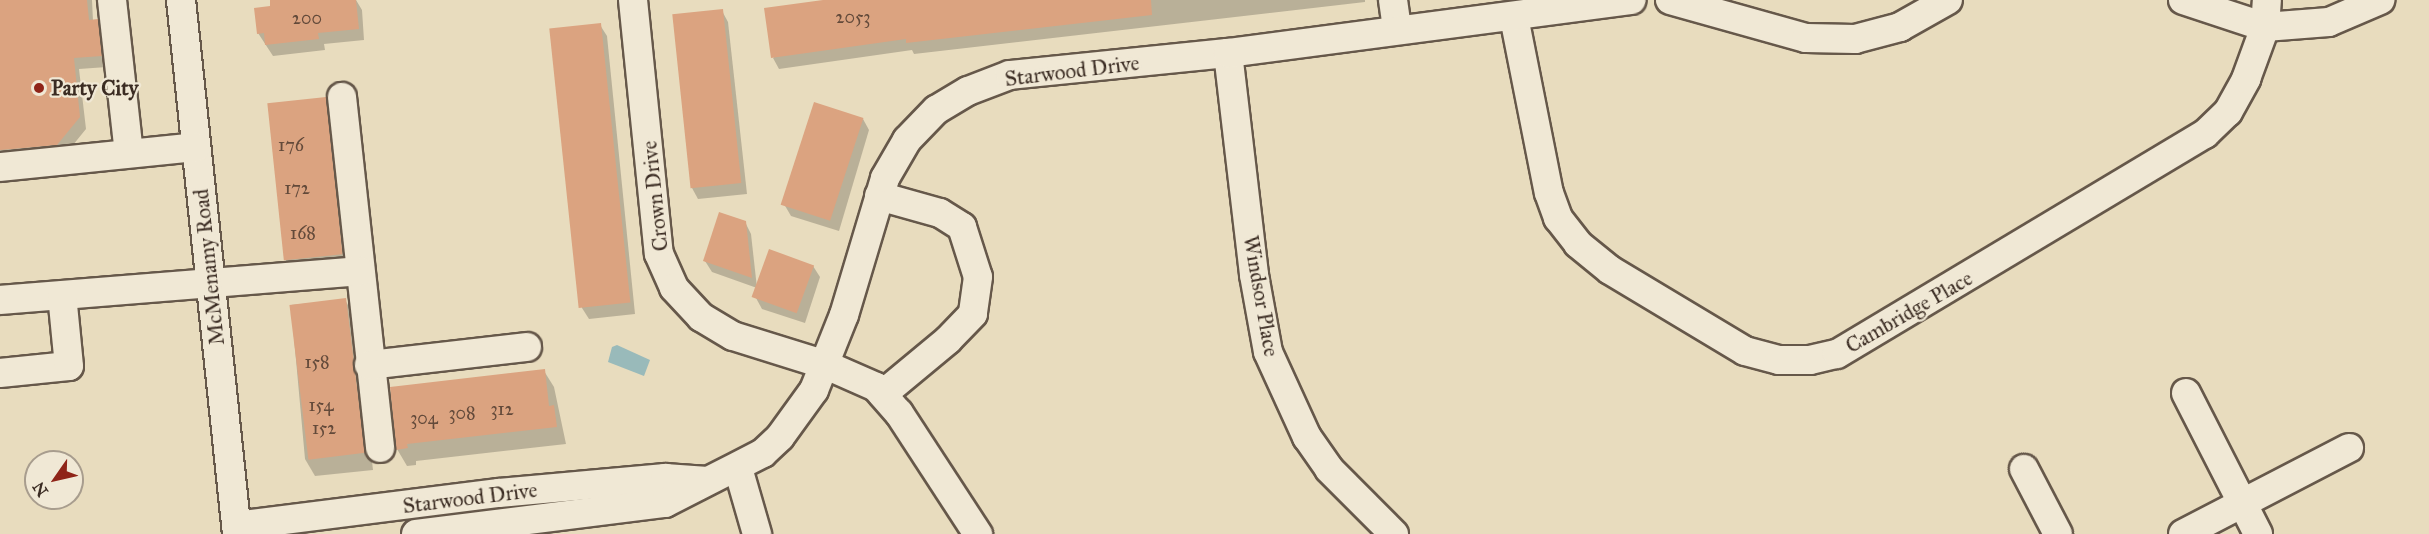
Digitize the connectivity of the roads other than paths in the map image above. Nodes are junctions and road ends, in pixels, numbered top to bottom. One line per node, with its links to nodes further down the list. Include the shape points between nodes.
1 (112, 0): 16 (street)
2 (181, 0): 15 (street, McMenamy Road)
3 (633, 0): 25 (street, Crown Drive, via 659,254 674,288 701,317 733,336)
4 (1393, 0): 12 (street)
5 (1670, 0): 6 (street, via 1806,38 1855,39 1900,27)
6 (1948, 0)
7 (2183, 0): 10 (street)
8 (2380, 0): 10 (street, via 2329,22)
9 (1615, 1): 11 (street, Starwood Drive)
10 (2266, 13): 11 (street, Cambridge Place, via 2246,79 2228,112 2181,151 1837,354 1779,360 1745,351 1610,270 1578,244 1558,218 1549,193)
11 (1514, 17): 12 (street, Starwood Drive)
12 (1396, 29): 13 (street, Starwood Drive)
13 (1228, 53): 18 (street, Starwood Drive, via 1010,75 968,91 936,110 907,140); 39 (street, Windsor Place, via 1254,275 1268,352 1307,437 1329,469)
14 (342, 97): 19 (street)
15 (196, 147): 16 (street); 20 (street, McMenamy Road)
16 (129, 153): 17 (street)
17 (0, 167)
18 (879, 196): 25 (street, Starwood Drive); 28 (street, via 940,213 962,227 978,277 973,314)
19 (360, 271): 20 (street); 24 (street)
20 (211, 285): 21 (street); 35 (street, McMenamy Road)
21 (62, 295): 22 (street); 26 (street, via 69,366)
22 (0, 300)
23 (527, 347): 24 (street)
24 (369, 364): 29 (street)
25 (826, 365): 28 (street, Crown Drive, via 876,387); 31 (street, Starwood Drive, via 814,390 780,437)
26 (0, 373)
27 (2186, 393): 34 (street)
28 (883, 394): 38 (street, Crown Drive, via 900,413)
29 (380, 448)
30 (2349, 448): 34 (street)
31 (738, 468): 33 (street, Starwood Drive); 37 (street)
32 (2024, 470): 40 (street)
33 (704, 481): 35 (street, Starwood Drive, via 665,478 498,493); 36 (street, Starwood Drive, via 664,503)
34 (2242, 503): 41 (street); 42 (street)
35 (237, 530)
36 (416, 534)
37 (757, 534)
38 (978, 534)
39 (1394, 534)
40 (2058, 534)
41 (2183, 534)
42 (2258, 534)

